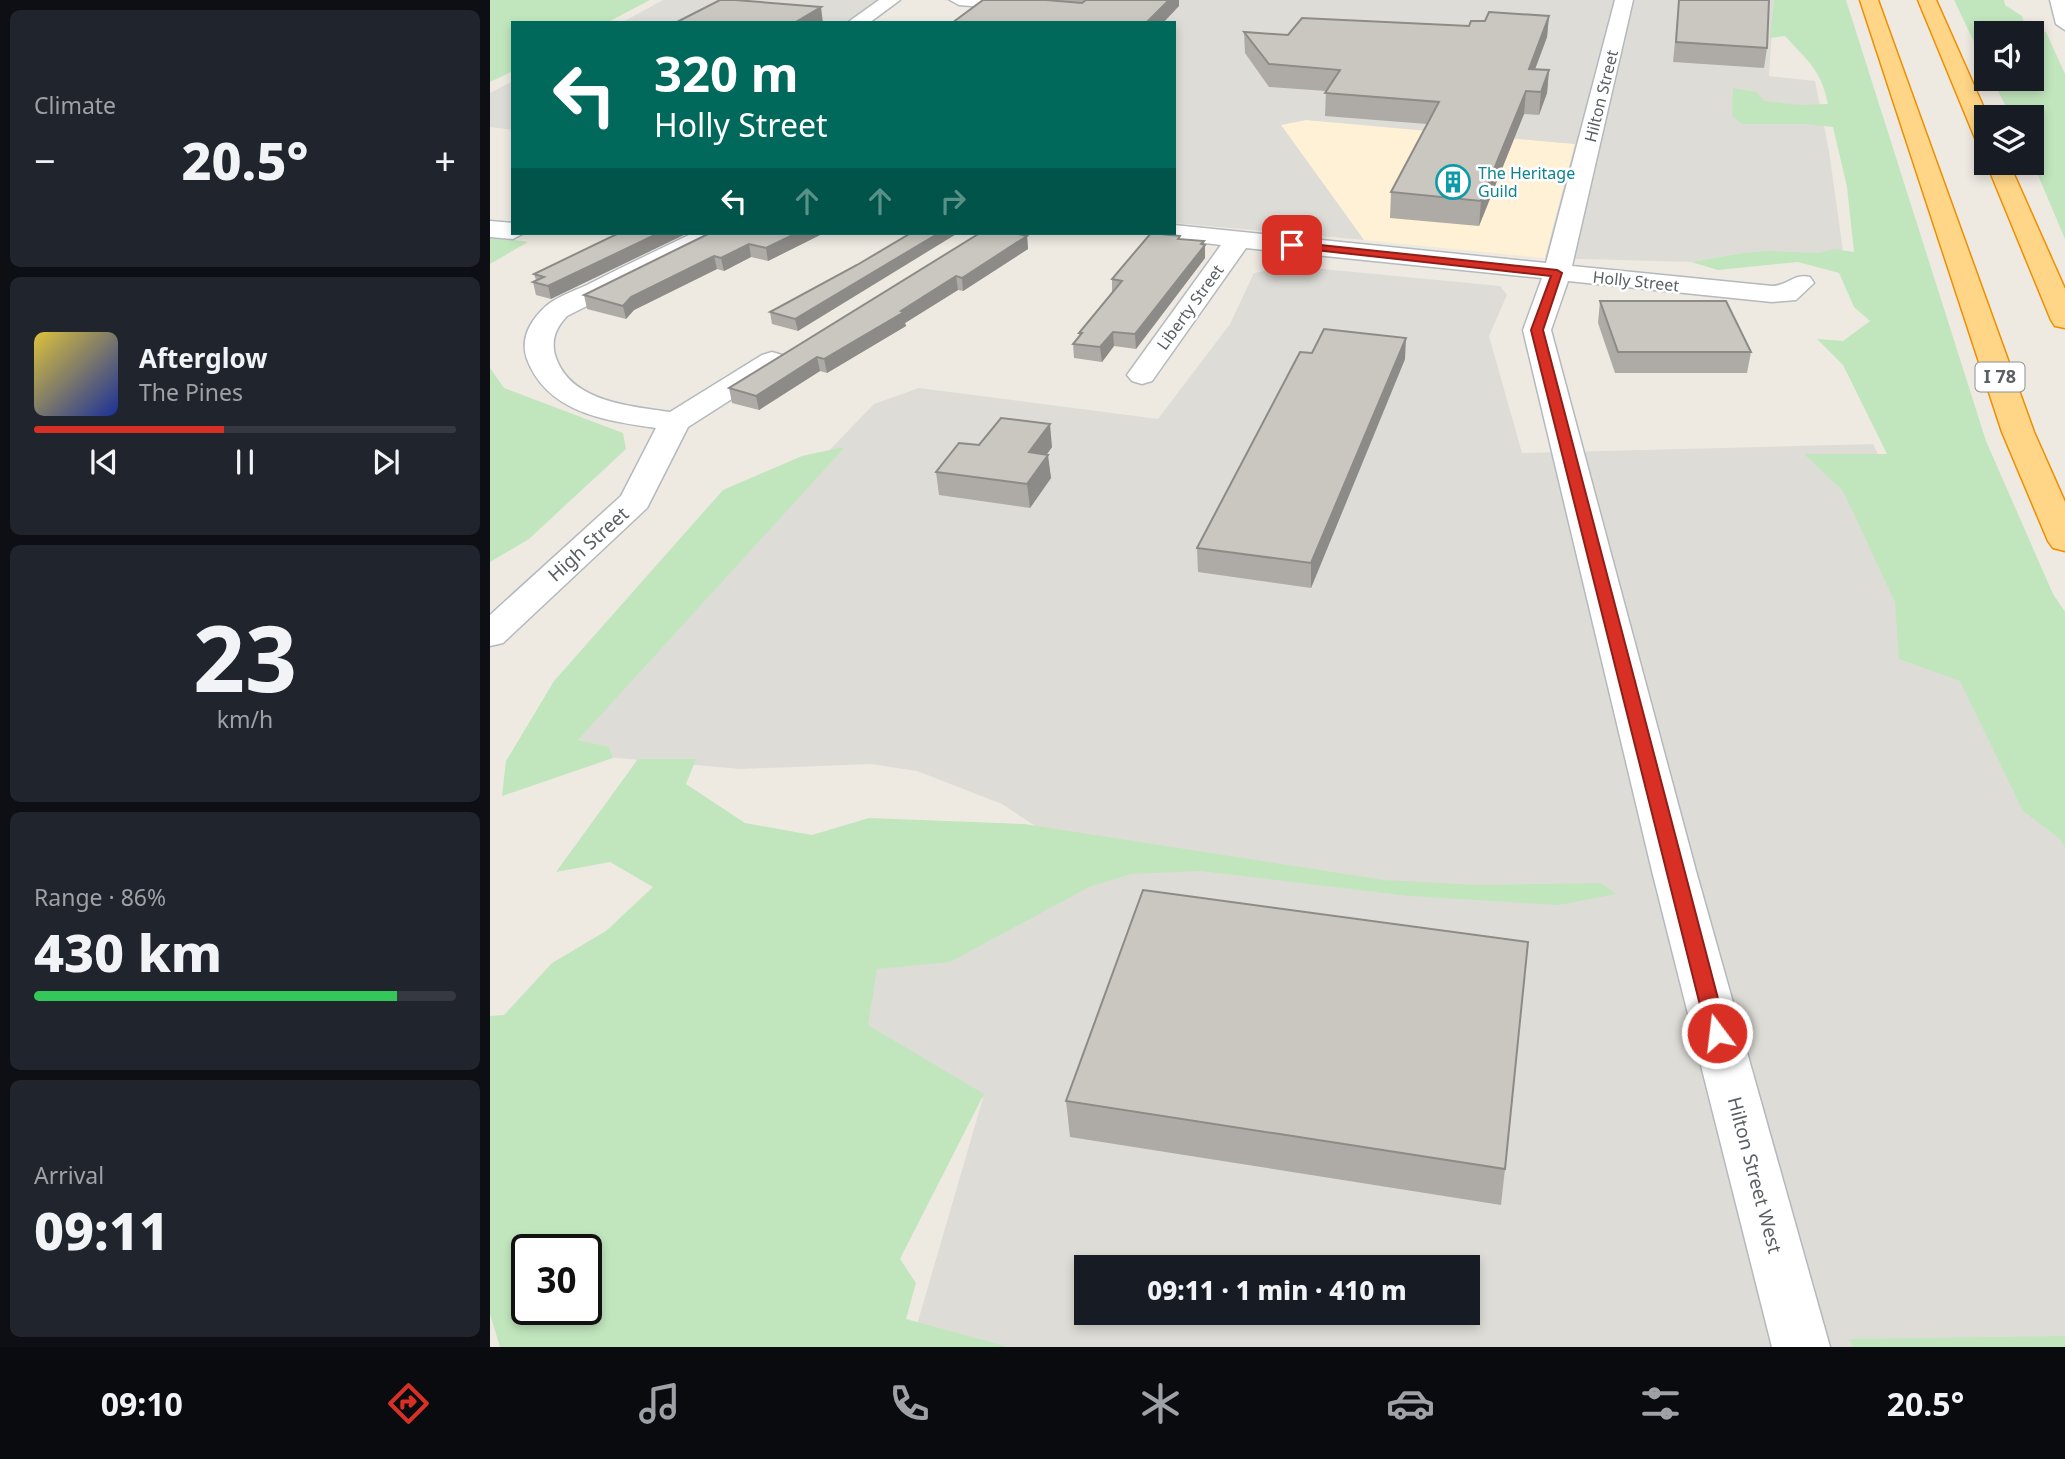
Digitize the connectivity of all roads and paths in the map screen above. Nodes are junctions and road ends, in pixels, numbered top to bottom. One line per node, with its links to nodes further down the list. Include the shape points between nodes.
1 (891, 0): 8 (street)
2 (958, 0): 7 (street)
3 (1625, 0): 17 (street, Hilton Street)
4 (1869, 0): 23 (highway, I 78, via 2018,432)
5 (1927, 0): 10 (highway)
6 (2059, 0): 9 (street)
7 (1050, 6)
8 (859, 21)
9 (2065, 24)
10 (1974, 110)
11 (2002, 175): 19 (highway)
12 (490, 229): 13 (street)
13 (511, 231)
14 (1176, 233): 16 (street, Holly Street)
15 (708, 235): 22 (street, via 557,310 543,324 537,348 549,378 570,397 612,411)
16 (1239, 239): 17 (street, Holly Street); 21 (street, Liberty Street)
17 (1557, 273): 18 (street, Holly Street, via 1772,294 1786,294); 25 (street, Hilton Street West, via 1537,330)
18 (1801, 283)
19 (2065, 320)
20 (792, 349): 22 (street)
21 (1142, 374)
22 (675, 422): 24 (street, High Street, via 635,501)
23 (2065, 541)
24 (490, 635)
25 (1801, 1347)

